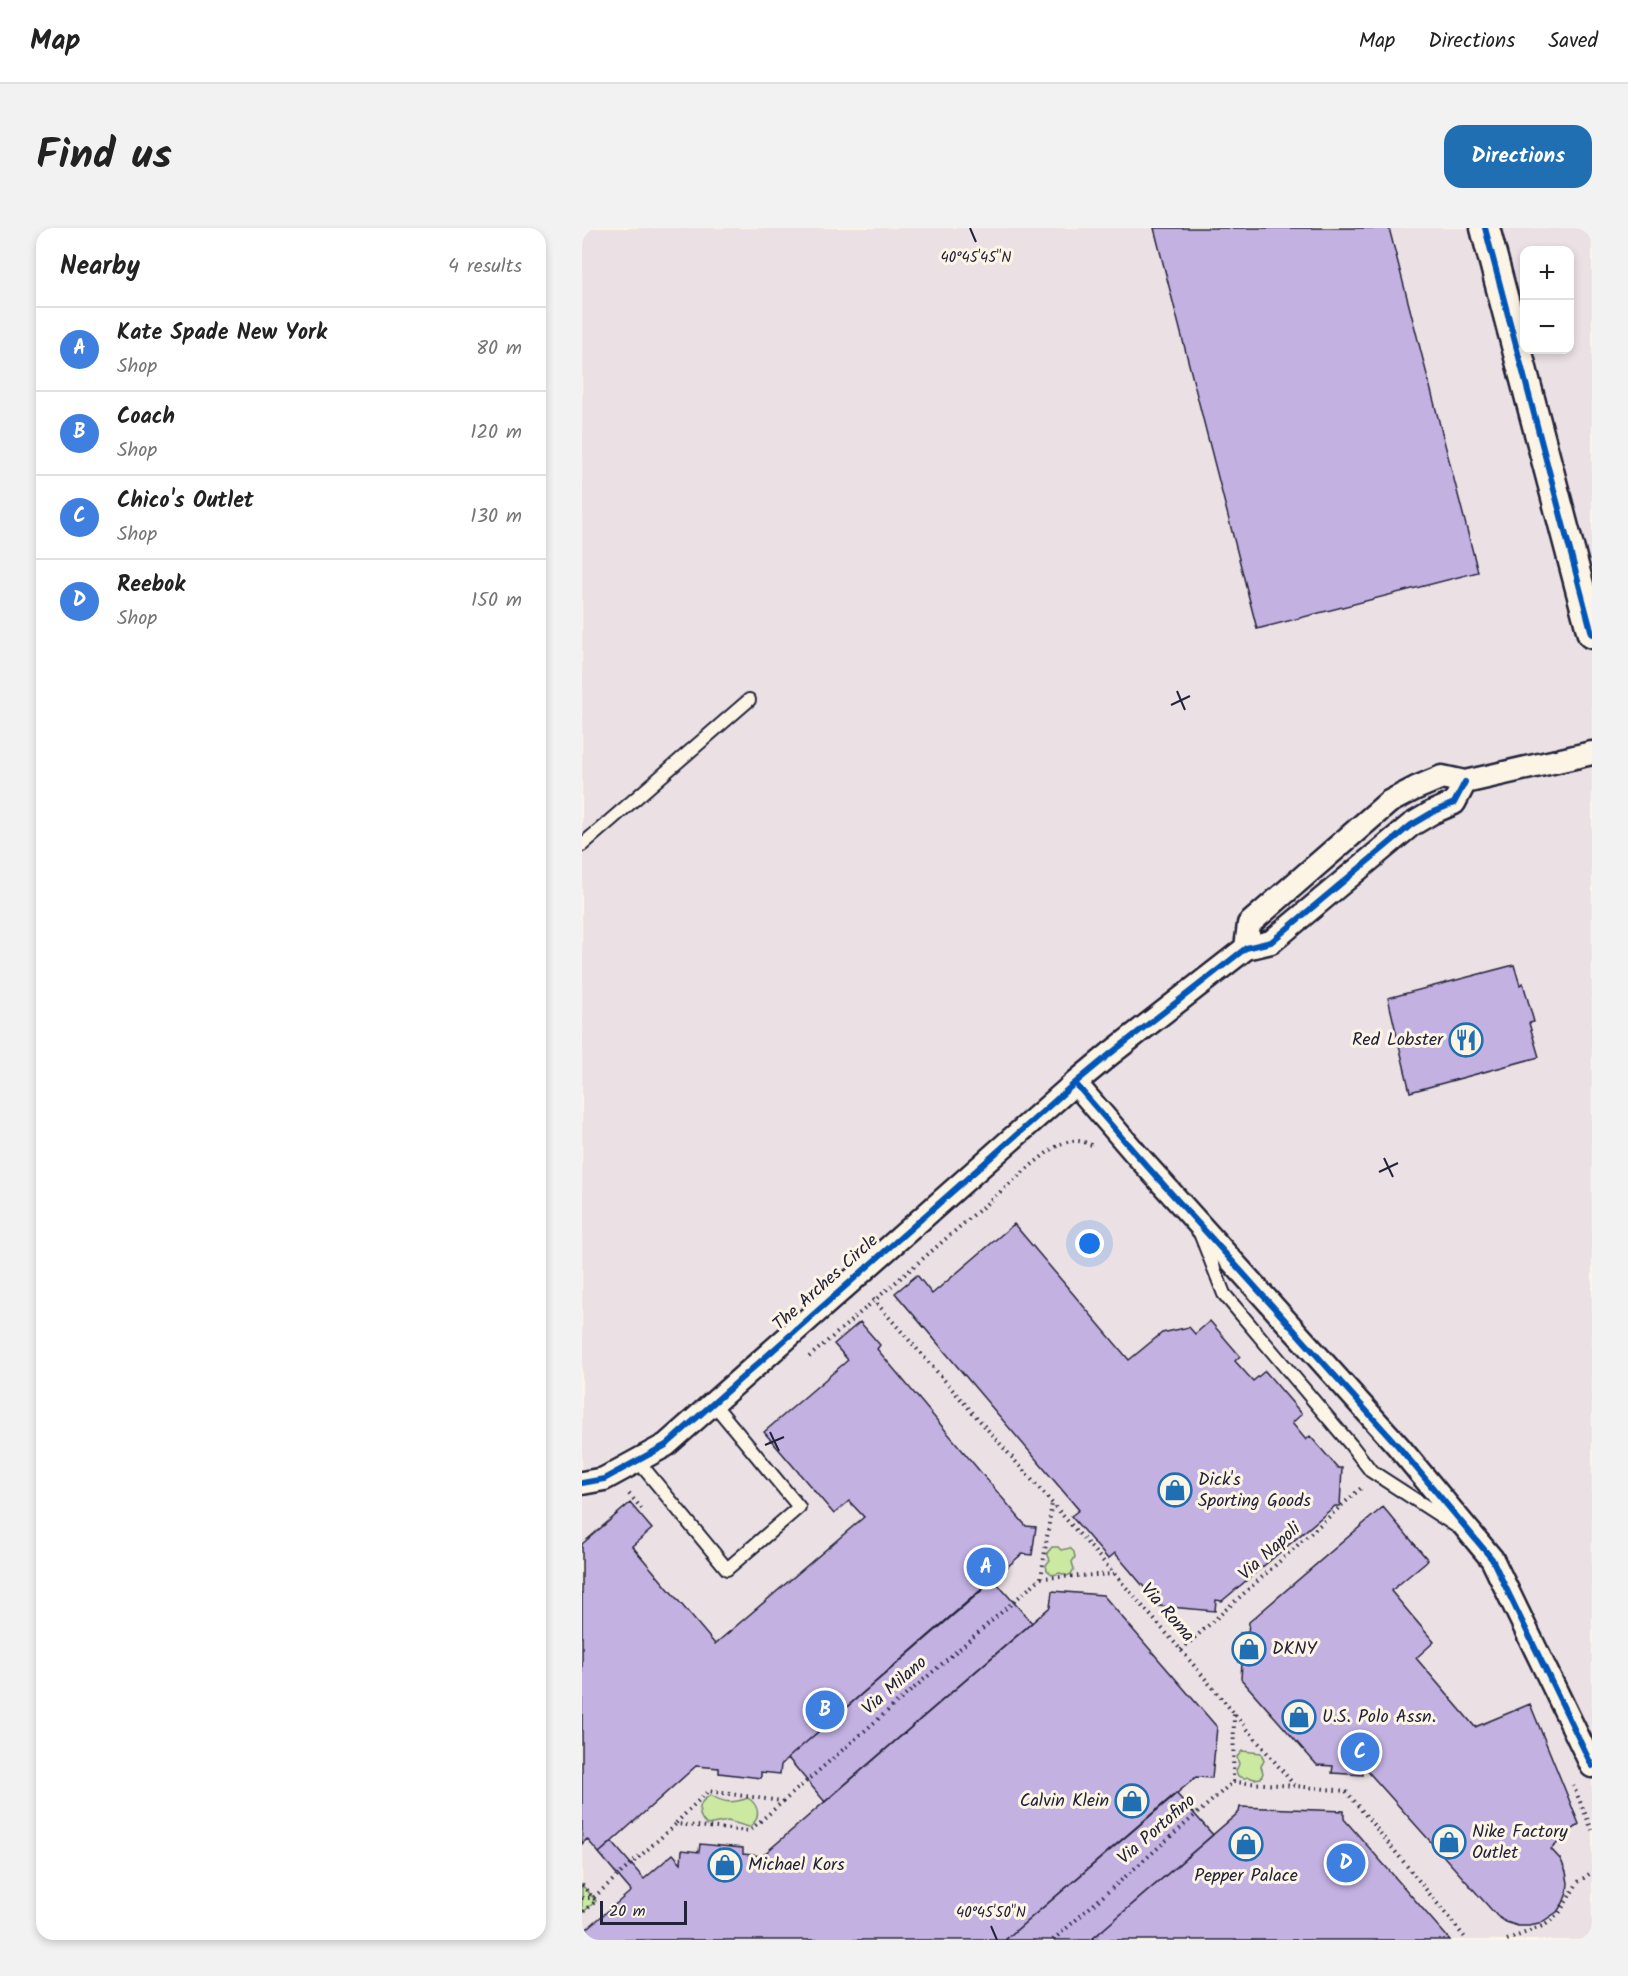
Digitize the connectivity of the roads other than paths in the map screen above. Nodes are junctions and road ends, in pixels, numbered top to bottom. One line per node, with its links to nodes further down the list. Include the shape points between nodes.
1 (1485, 228): 2 (street)
2 (1592, 634)
3 (749, 700): 6 (lane)
4 (1592, 753): 5 (street)
5 (1465, 782): 7 (street, via 1454,803 1411,825 1271,942); 7 (street, via 1442,777 1389,802 1249,924)
6 (582, 845)
7 (1246, 948): 8 (street, The Arches Circle)
8 (1076, 1083): 9 (street); 10 (street, The Arches Circle)
9 (1194, 1218): 13 (street, via 1398,1446); 13 (lane, via 1224,1294 1371,1471)
10 (713, 1403): 11 (street, The Arches Circle, via 666,1445); 11 (lane, via 799,1507 727,1569)
11 (638, 1461): 12 (street, The Arches Circle, via 604,1479)
12 (582, 1483)
13 (1474, 1538): 14 (street, via 1492,1559)
14 (1592, 1766)

